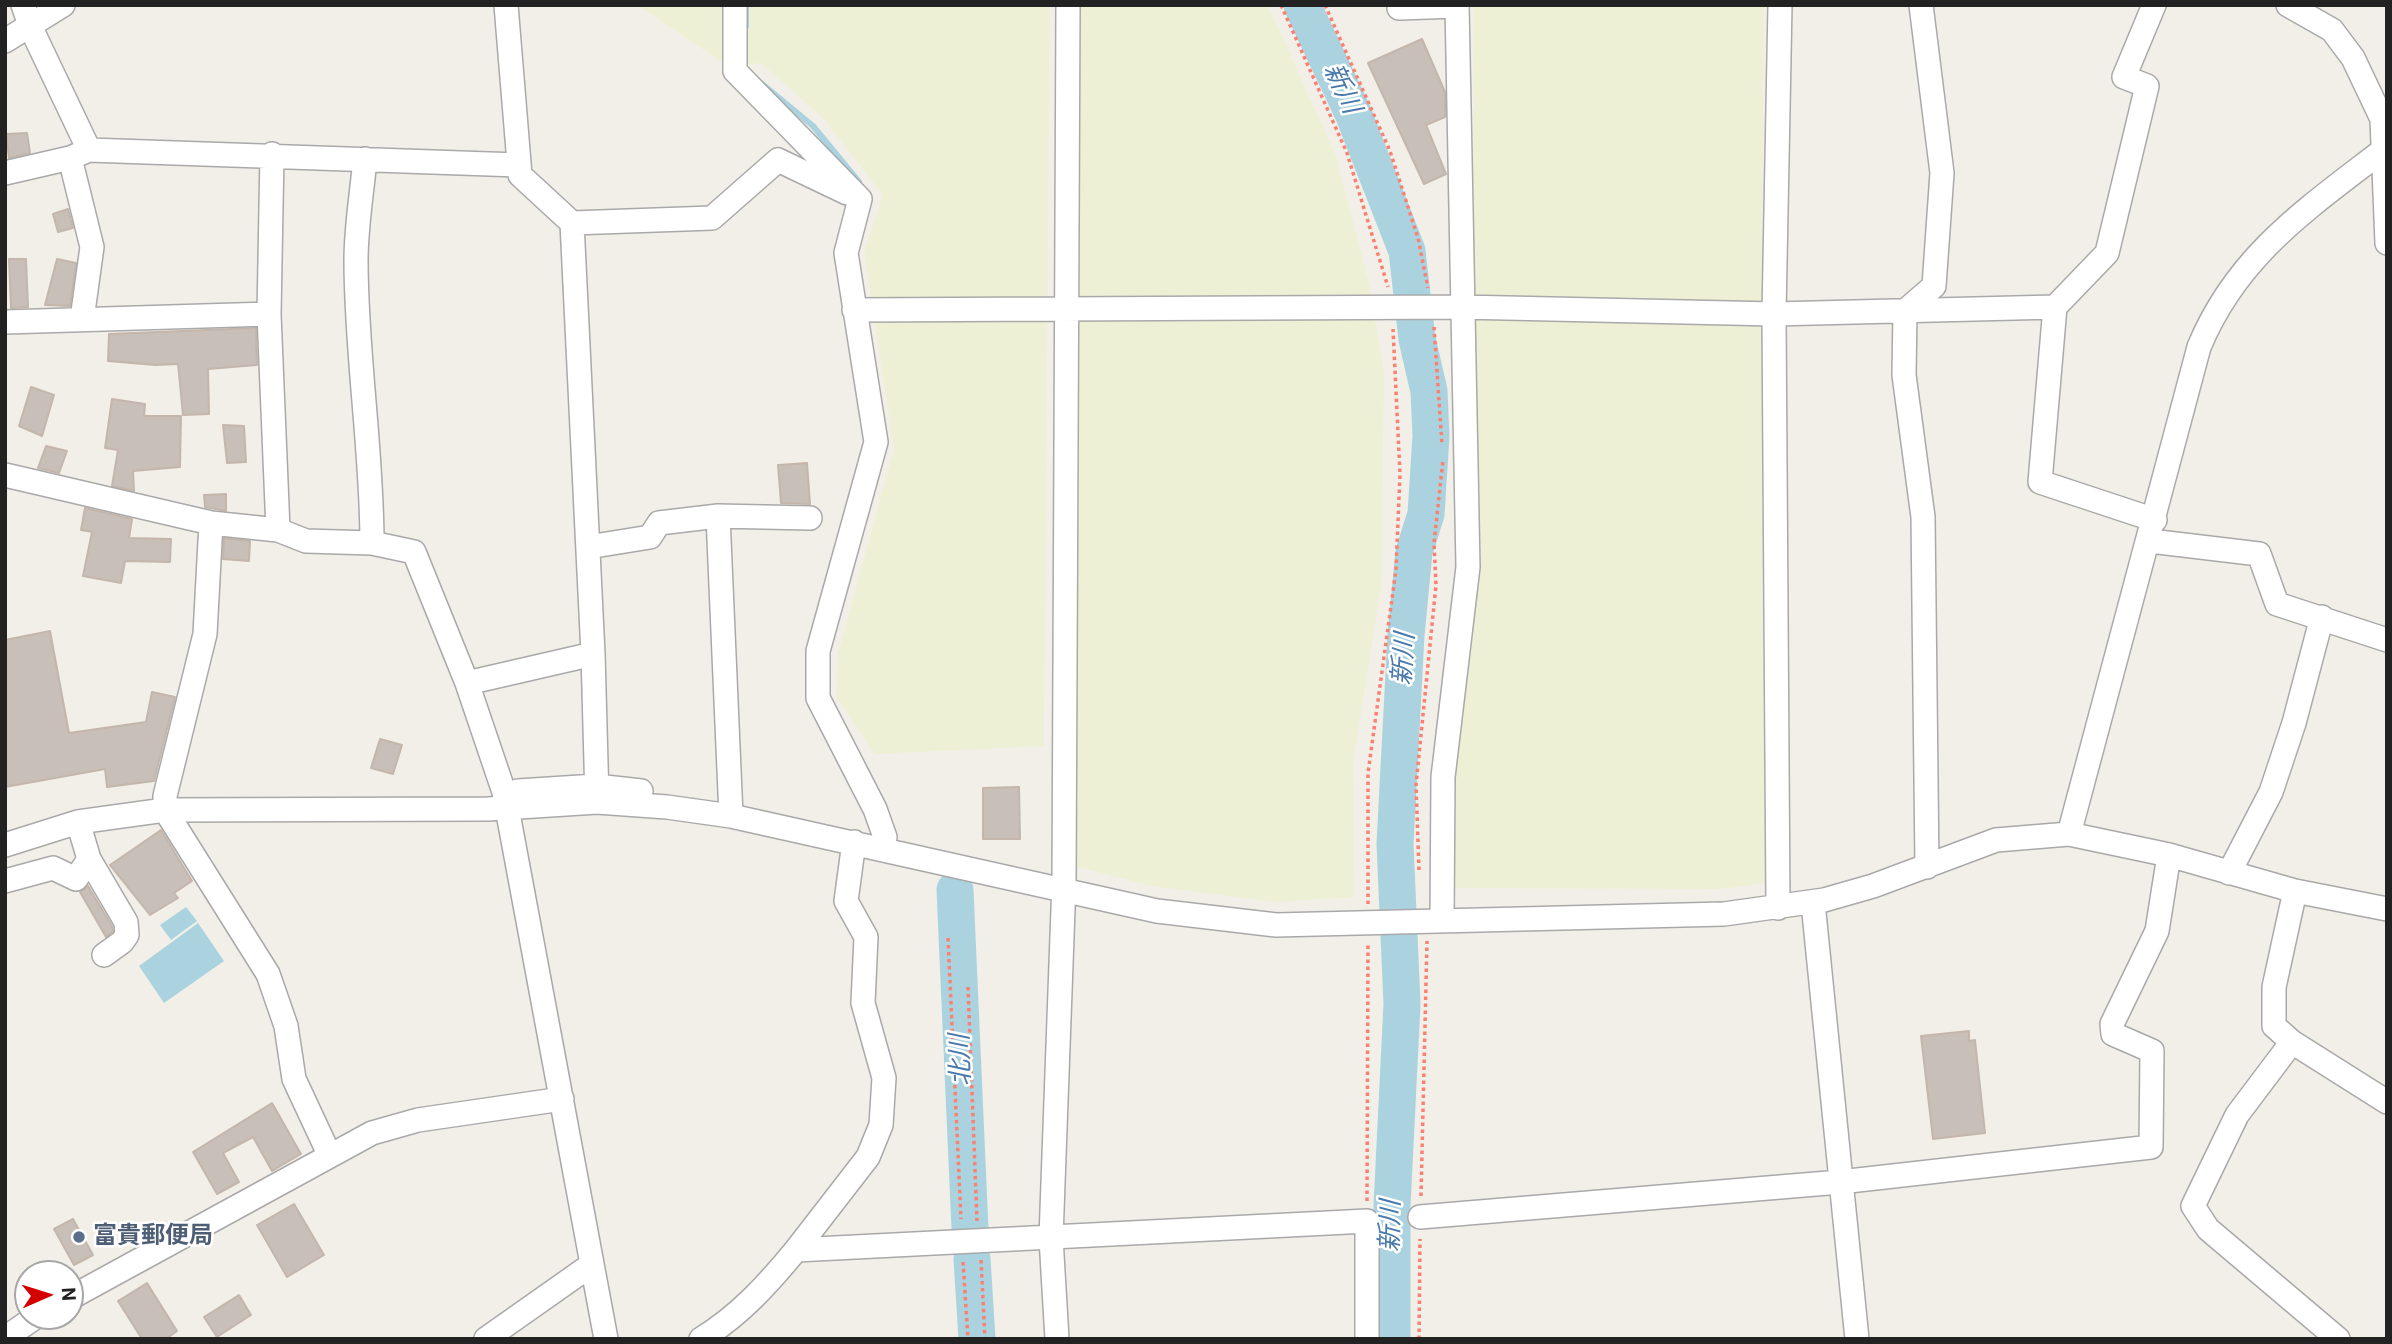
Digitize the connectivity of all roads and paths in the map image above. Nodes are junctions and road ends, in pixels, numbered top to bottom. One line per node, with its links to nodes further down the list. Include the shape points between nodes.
1 (23, 5): 14 (street)
2 (64, 5): 14 (street)
3 (506, 5): 20 (street)
4 (735, 5): 22 (street, via 734,71)
5 (1068, 5): 28 (street)
6 (1281, 5): 29 (path, via 1347,153 1386,273)
7 (1325, 5): 27 (path, via 1390,151 1418,238)
8 (1780, 5): 33 (street)
9 (1921, 5): 31 (street, via 1942,173 1934,286)
10 (2154, 5): 26 (street, via 2123,77 2147,86 2107,253)
11 (2288, 5): 16 (street, via 2332,30 2353,58 2382,119)
12 (1457, 6): 13 (street); 25 (street)
13 (1399, 8)
14 (31, 28): 15 (street); 17 (street)
15 (5, 41)
16 (2385, 149): 24 (street); 41 (street, via 2274,236 2211,319 2199,347)
17 (80, 154): 18 (street); 21 (street); 34 (street, via 92,247)
18 (272, 154): 19 (street); 32 (street)
19 (365, 159): 20 (street); 42 (street, via 356,258)
20 (519, 165): 23 (street, via 520,175)
21 (5, 173)
22 (860, 199): 23 (street, via 778,160 712,218); 30 (street, via 846,253)
23 (572, 223): 43 (street)
24 (2386, 230)
25 (1462, 307): 27 (street); 33 (street); 68 (street, via 1468,567 1443,777)
26 (2055, 307): 31 (street); 41 (street, via 2040,482)
27 (1433, 308): 29 (street); 68 (path, via 1443,457 1434,543 1436,585 1416,785 1417,851)
28 (1067, 309): 29 (street); 30 (street); 63 (street)
29 (1392, 309): 69 (path, via 1399,474 1396,570 1368,773)
30 (854, 310): 56 (street, via 876,442 818,651 818,698 875,809)
31 (1905, 311): 33 (street); 60 (street, via 1904,375 1923,517)
32 (269, 314): 34 (street); 40 (street)
33 (1774, 314): 66 (street)
34 (82, 319): 35 (street)
35 (5, 322)
36 (5, 475): 39 (street)
37 (718, 516): 38 (street); 43 (street, via 659,523 650,537); 51 (street)
38 (810, 517)
39 (211, 523): 40 (street); 50 (street, via 205,635)
40 (278, 530): 42 (street, via 306,541)
41 (2152, 530): 44 (street, via 2259,554 2277,604); 54 (street)
42 (372, 543): 47 (street, via 414,552)
43 (588, 547): 46 (street)
44 (2322, 617): 45 (street); 61 (street, via 2271,792)
45 (2387, 640)
46 (593, 654): 47 (street); 48 (street)
47 (467, 683): 49 (street)
48 (596, 794): 49 (street); 51 (street, via 667,807)
49 (505, 800): 50 (street); 74 (street)
50 (165, 803): 52 (street); 53 (street); 76 (street, via 268,974 282,1012 297,1089)
51 (731, 808): 55 (street); 56 (street)
52 (78, 822): 57 (street); 59 (street)
53 (5, 834)
54 (2069, 834): 58 (street); 60 (street, via 1996,840)
55 (855, 842): 56 (street); 82 (street, via 846,901 866,936 863,1003 884,1078 881,1125 868,1157)
56 (884, 843): 63 (street)
57 (5, 845)
58 (2169, 855): 61 (street); 77 (street, via 2157,931 2112,1024 2113,1034 2152,1051 2151,1147)
59 (89, 859): 62 (street, via 76,879 52,868); 71 (street, via 126,922 122,942)
60 (1927, 867): 65 (street)
61 (2229, 873): 64 (street)
62 (5, 881)
63 (1063, 887): 69 (street, via 1157,911 1276,925); 80 (street)
64 (2295, 891): 67 (street); 73 (street, via 2274,1000 2274,1026)
65 (1813, 902): 66 (street); 77 (street)
66 (1777, 908): 68 (street, via 1724,914)
67 (2387, 909)
68 (1433, 914): 69 (street); 78 (path)
69 (1368, 916): 79 (path)
70 (948, 938): 81 (path)
71 (104, 955)
72 (968, 987): 81 (path)
73 (2292, 1042): 75 (street); 94 (street, via 2237,1115 2193,1206 2208,1229)
74 (562, 1099): 76 (street, via 418,1120 372,1133); 83 (street)
75 (2387, 1102)
76 (329, 1154): 84 (street)
77 (1840, 1182): 78 (street); 93 (street)
78 (1420, 1217): 92 (path)
79 (1367, 1221): 80 (street); 91 (street)
80 (1051, 1238): 81 (street); 90 (street)
81 (971, 1242): 82 (street); 88 (path); 89 (path)
82 (796, 1250): 87 (street, via 754,1297)
83 (591, 1265): 85 (street); 86 (street)
84 (84, 1290)
85 (486, 1339)
86 (606, 1339)
87 (701, 1339)
88 (968, 1339)
89 (985, 1339)
90 (1057, 1339)
91 (1367, 1339)
92 (1419, 1339)
93 (1857, 1339)
94 (2339, 1339)

